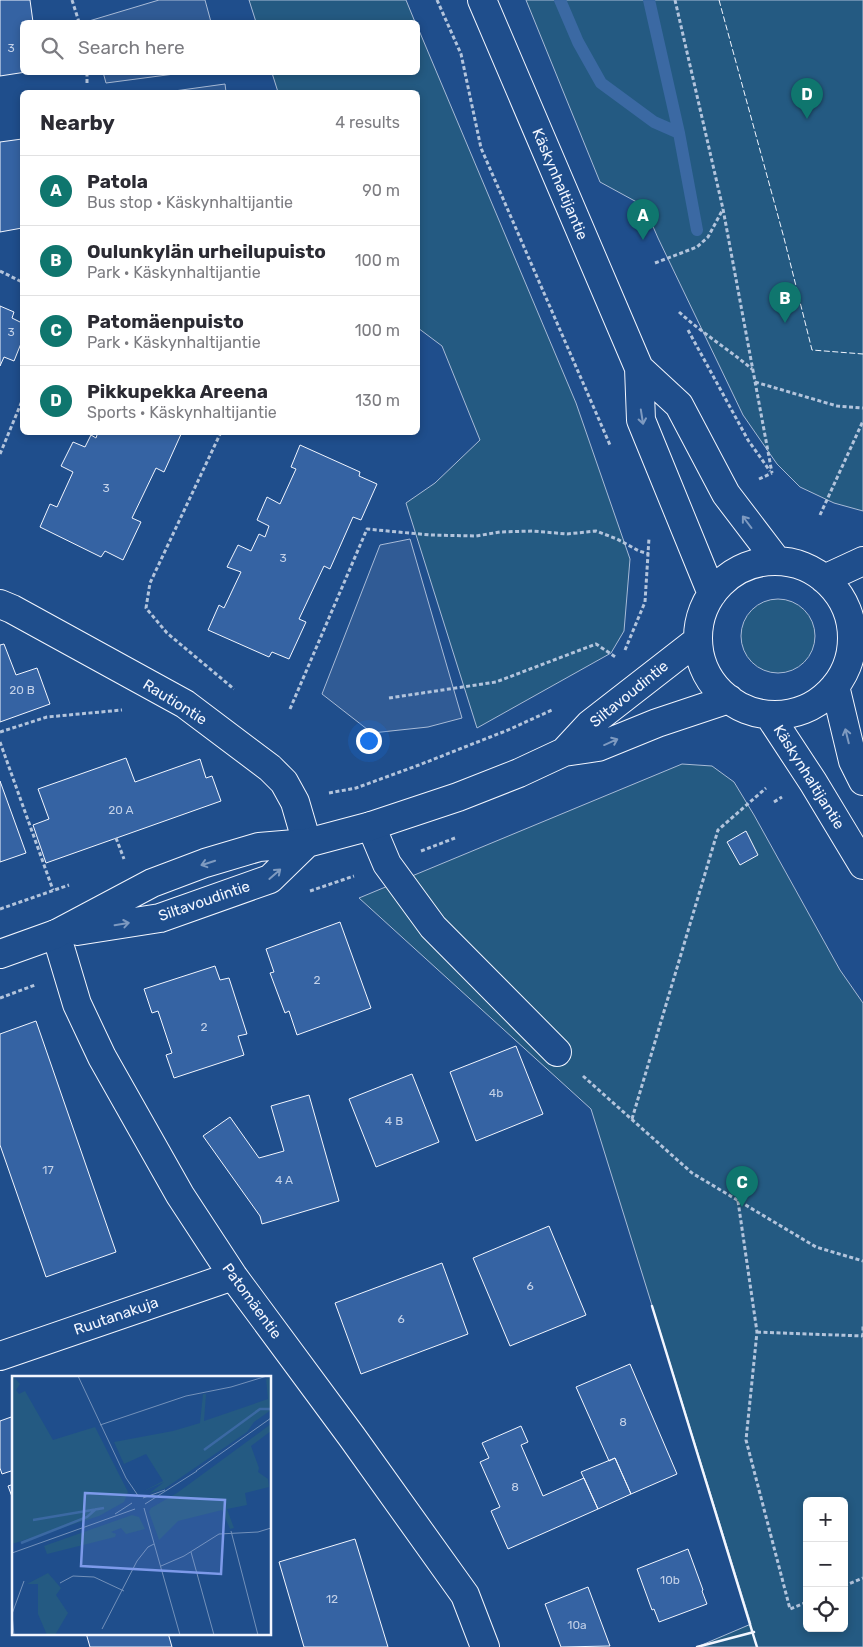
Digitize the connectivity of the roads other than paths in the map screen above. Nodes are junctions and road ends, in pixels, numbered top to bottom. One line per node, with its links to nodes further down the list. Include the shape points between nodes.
1 (482, 0): 2 (main road, Käskynhaltijantie)
2 (639, 368): 3 (main road, Käskynhaltijantie, one-way to 2, via 726,494 679,405); 6 (main road, Käskynhaltijantie, one-way to 6, via 641,420)
3 (777, 561): 5 (main road, via 802,566); 6 (main road, via 738,570)
4 (863, 561): 5 (main road)
5 (824, 579): 8 (main road)
6 (712, 594): 9 (main road, via 701,616)
7 (0, 604): 16 (main road, Rautiontie, via 185,704 270,768 284,782 295,802)
8 (857, 626): 10 (main road, via 848,661)
9 (698, 640): 11 (main road, via 706,673); 13 (main road, Siltavoudintie, via 590,724)
10 (835, 686): 12 (main road, via 824,697 798,712); 14 (main road, one-way to 10, via 853,761)
11 (729, 700): 12 (main road, via 748,711); 13 (main road, Siltavoudintie, one-way to 11, via 598,748 657,723)
12 (769, 715): 17 (main road, Käskynhaltijantie)
13 (564, 752): 15 (main road, Siltavoudintie, via 458,797)
14 (863, 781)
15 (370, 826): 16 (main road, Siltavoudintie); 20 (main road, via 387,864 433,927)
16 (307, 843): 18 (main road, Siltavoudintie, one-way to 18, via 259,847 152,883); 18 (main road, Siltavoudintie, one-way to 16, via 160,918 270,879)
17 (863, 865)
18 (56, 934): 19 (main road, Siltavoudintie); 21 (main road, Patomäentie, via 77,1004 102,1057 180,1196)
19 (0, 954)
20 (557, 1052)
21 (233, 1276): 22 (main road, Ruutanakuja); 23 (main road, Patomäentie, via 465,1594)
22 (0, 1356)
23 (485, 1647)

